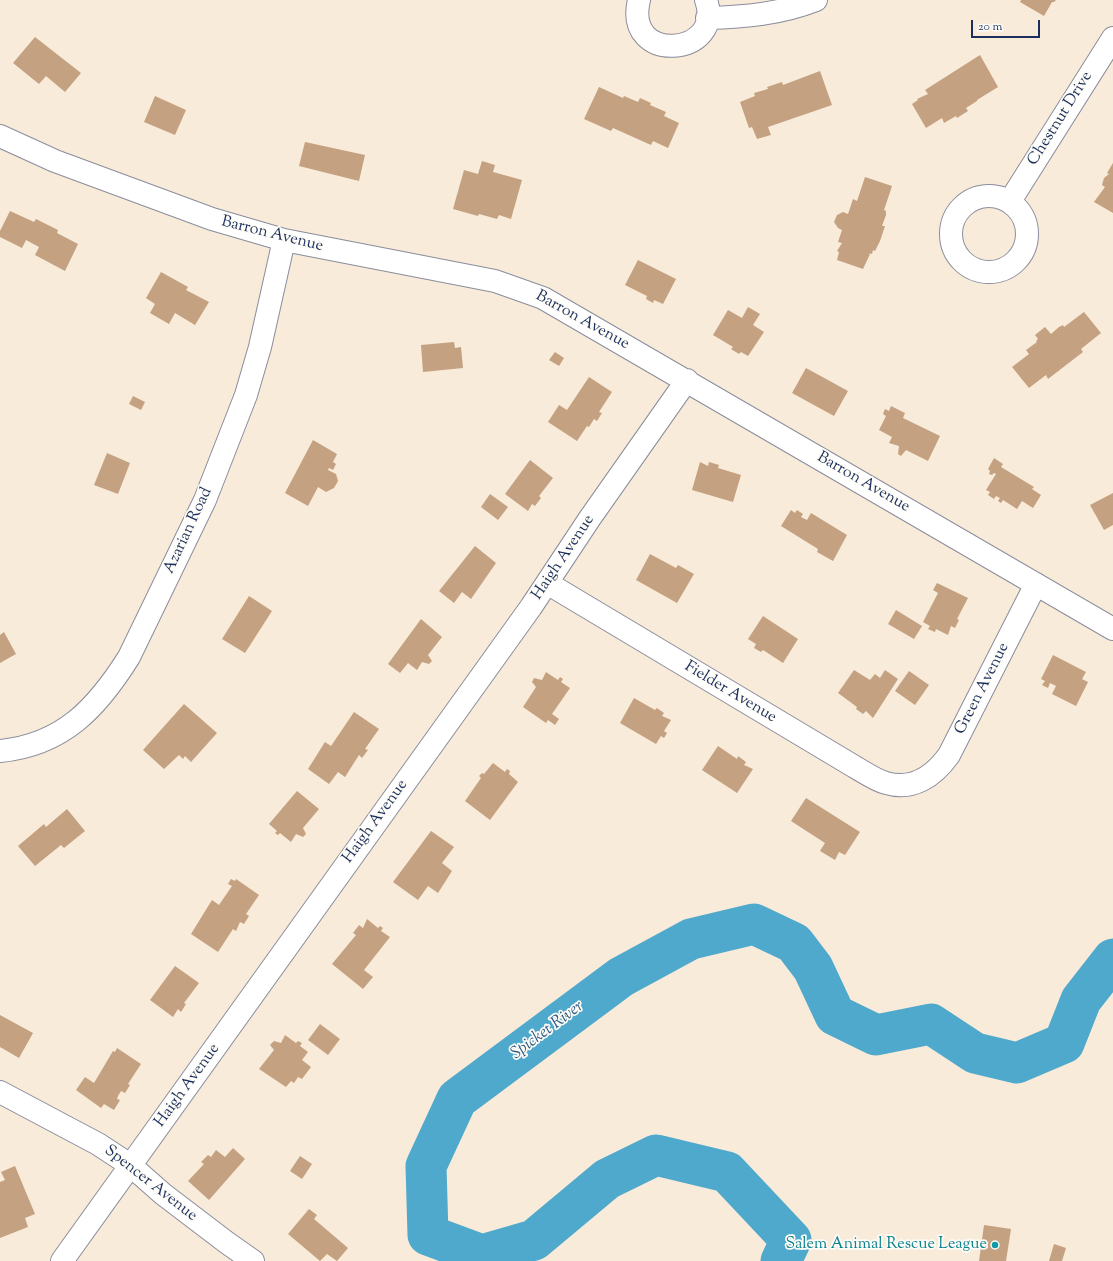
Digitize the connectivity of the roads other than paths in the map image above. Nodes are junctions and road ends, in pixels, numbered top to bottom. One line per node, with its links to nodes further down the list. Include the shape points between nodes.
1 (639, 0): 3 (street, via 638,19 643,32 653,42 666,46 680,46 693,41 702,31)
2 (816, 0): 3 (street, via 777,13 749,17)
3 (706, 9)
4 (1113, 38): 6 (street, Chestnut Drive)
5 (0, 136): 7 (street, Barron Avenue, via 55,161 158,201)
6 (1010, 201)
7 (284, 240): 8 (street, Barron Avenue, via 495,281 536,295); 12 (street, Azarian Road, via 260,347 244,402 205,500 128,657 98,701 78,720 55,736 28,746)
8 (687, 380): 9 (street, Haigh Avenue); 10 (street, Barron Avenue)
9 (547, 584): 13 (street, Fielder Avenue, via 884,783 901,786); 15 (street, Haigh Avenue)
10 (1036, 584): 11 (street, Barron Avenue); 13 (street, Green Avenue, via 950,755 930,776)
11 (1113, 629)
12 (0, 751)
13 (918, 783)
14 (0, 1092): 15 (street, Spencer Avenue, via 98,1144)
15 (130, 1165): 16 (street, Haigh Avenue); 17 (street, Spencer Avenue, via 163,1194)
16 (62, 1261)
17 (254, 1261)

